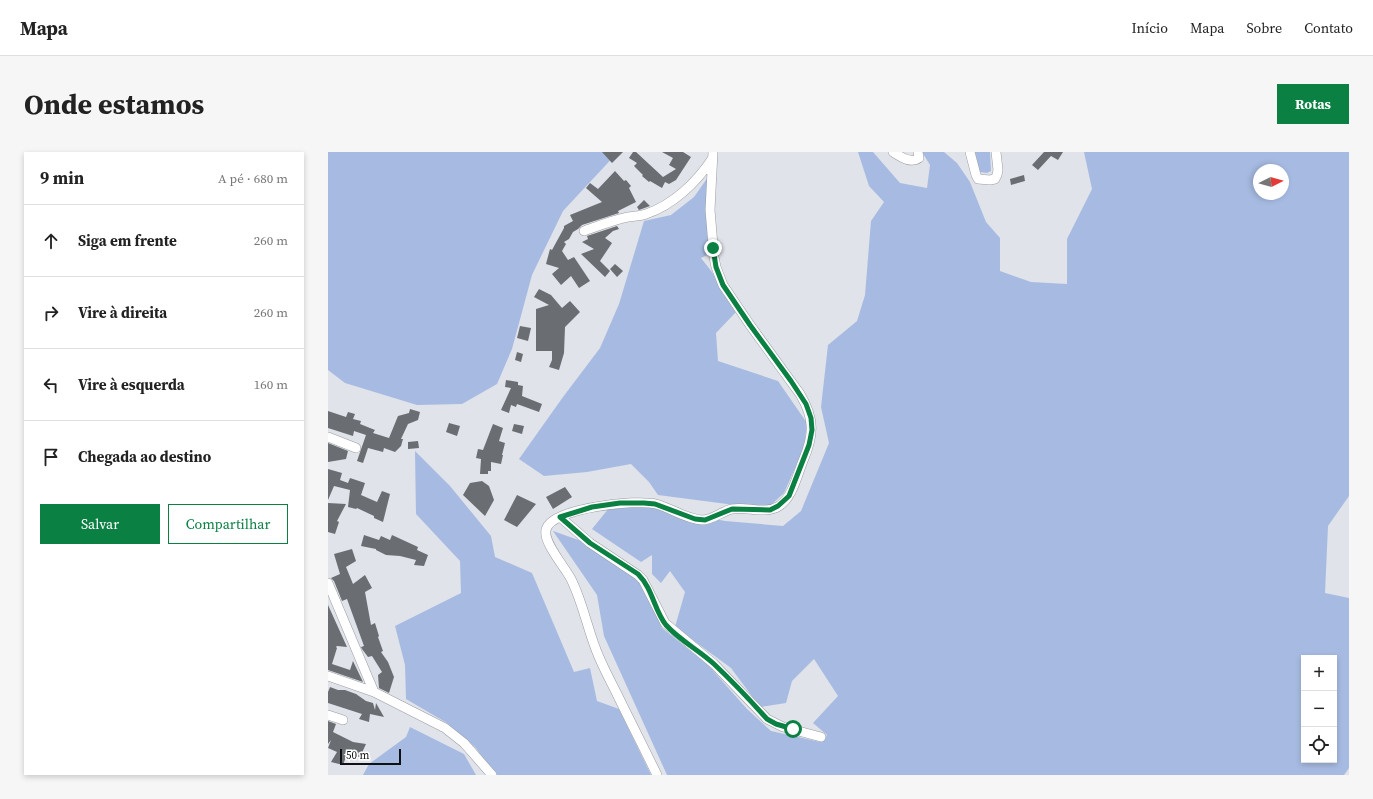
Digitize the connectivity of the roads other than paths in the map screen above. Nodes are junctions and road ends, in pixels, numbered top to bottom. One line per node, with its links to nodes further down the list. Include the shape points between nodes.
1 (893, 152): 2 (street, via 913,161 919,158)
2 (918, 152)
3 (970, 152): 4 (street, via 978,178 990,180 995,179 997,175)
4 (996, 152)
5 (713, 155): 6 (street, via 705,170 688,189 664,206 646,214 611,221); 9 (street, via 710,210 714,257 719,276 750,325 800,394 811,418 809,445 789,496 770,510 732,509 705,520 644,503 592,507)
6 (584, 231)
7 (328, 437): 8 (street)
8 (356, 448)
9 (560, 517): 15 (street, via 590,543 638,574 665,623 714,664 767,719 783,727); 17 (street, via 548,524 545,531 547,541 572,580 585,611 598,656)
10 (328, 583): 12 (street)
11 (328, 676): 12 (street)
12 (374, 692): 16 (street, via 445,728 464,743)
13 (328, 715): 14 (street)
14 (342, 720)
15 (821, 737)
16 (492, 775)
17 (657, 775)

